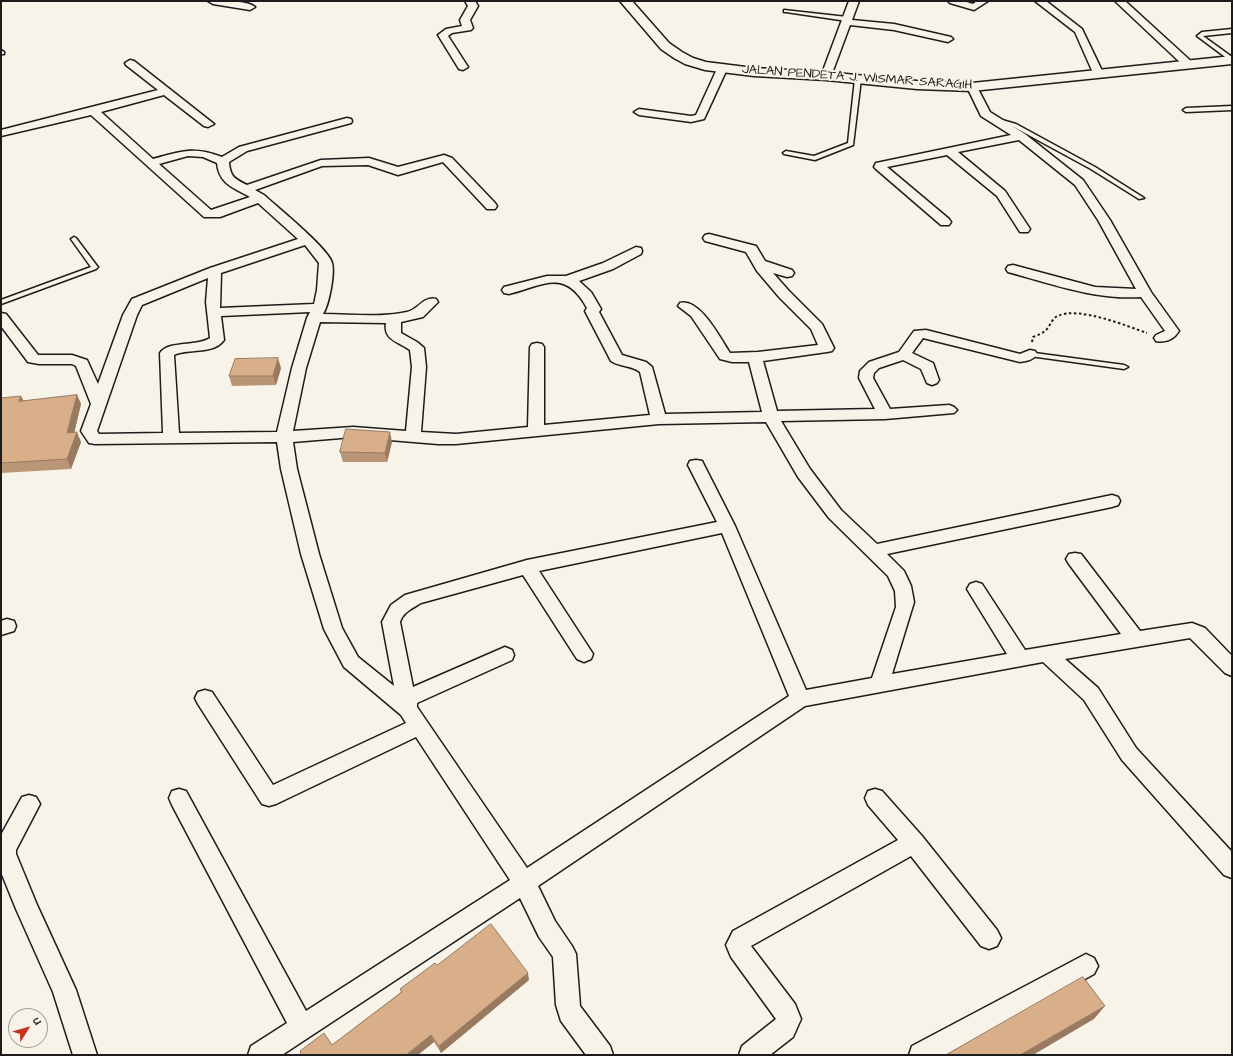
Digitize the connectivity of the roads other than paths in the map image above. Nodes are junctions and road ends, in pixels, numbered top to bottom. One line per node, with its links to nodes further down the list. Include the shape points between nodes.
1 (213, 1): 9 (street)
2 (470, 1): 17 (street, via 472,6 465,20 468,28 449,31 443,35)
3 (626, 1): 18 (street, JALAN PENDETA J. WISMAR SARAGIH, via 665,46 697,64)
4 (854, 1): 11 (street)
5 (953, 1): 6 (street, via 974,7)
6 (982, 1)
7 (1040, 1): 19 (street, via 1079,31)
8 (1120, 1): 16 (street)
9 (250, 7)
10 (786, 11): 11 (lane)
11 (846, 20): 13 (street); 20 (street)
12 (1232, 31): 14 (lane, via 1200,35)
13 (948, 39)
14 (1232, 60): 16 (street, JALAN PENDETA J. WISMAR SARAGIH)
15 (130, 64): 23 (street)
16 (1189, 65): 19 (street, JALAN PENDETA J. WISMAR SARAGIH)
17 (463, 67)
18 (722, 69): 20 (street, JALAN PENDETA J. WISMAR SARAGIH); 27 (street, via 700,117 691,119)
19 (1099, 75): 22 (street, JALAN PENDETA J. WISMAR SARAGIH)
20 (826, 76): 21 (street, JALAN PENDETA J. WISMAR SARAGIH)
21 (858, 79): 22 (street, JALAN PENDETA J. WISMAR SARAGIH); 34 (lane, via 851,144 815,158)
22 (972, 88): 28 (street, via 984,113)
23 (167, 91): 26 (street); 30 (street)
24 (1232, 108): 25 (lane)
25 (1186, 110)
26 (92, 111): 31 (street); 36 (street)
27 (638, 112)
28 (995, 120): 32 (street); 39 (lane, via 1014,125)
29 (347, 121): 35 (street, via 244,149)
30 (208, 124)
31 (1, 133)
32 (1021, 136): 33 (street); 53 (street, via 1078,183 1104,220)
33 (950, 151): 41 (street, via 880,165); 42 (street, via 1001,194)
34 (786, 154)
35 (222, 161): 36 (street, via 204,154 188,153); 37 (street, via 226,177)
36 (151, 163): 38 (street, via 210,214)
37 (245, 190): 38 (street); 40 (street, via 321,163 370,161 398,171 444,158)
38 (260, 198): 45 (street)
39 (1141, 198)
40 (491, 206)
41 (945, 222)
42 (1024, 229)
43 (709, 238): 47 (street, via 749,248)
44 (74, 239): 54 (lane, via 94,268)
45 (307, 240): 49 (street); 58 (street, via 326,262 324,290)
46 (636, 251): 51 (street, via 608,266)
47 (760, 264): 50 (street); 65 (street, via 786,296 817,327 826,348)
48 (1013, 269): 53 (street, via 1105,293)
49 (215, 271): 57 (street); 68 (street, via 137,302)
50 (787, 273)
51 (569, 280): 52 (street, via 558,278); 72 (street, via 578,284 589,297 594,309 592,311 616,358 648,370)
52 (510, 290)
53 (1145, 293): 61 (street, via 1172,331)
54 (1, 302)
55 (431, 302): 60 (street, via 418,314)
56 (685, 306): 65 (street, via 696,313 725,356)
57 (215, 312): 58 (street); 76 (street, via 217,340 210,345 177,348 167,353)
58 (317, 313): 60 (street); 74 (street, via 299,368)
59 (1, 318): 68 (street, via 33,359 72,359 82,363)
60 (394, 320): 75 (street, via 392,327 398,338 417,348 419,367)
61 (1161, 338)
62 (537, 347): 73 (street)
63 (1030, 354): 64 (street, via 1020,358 921,333); 66 (lane)
64 (904, 355): 67 (street, via 928,366); 70 (street, via 874,365 867,371 866,378)
65 (755, 357): 71 (street)
66 (1124, 367)
67 (932, 380)
68 (98, 403): 76 (street, via 89,431 95,439)
69 (949, 410): 70 (street)
70 (885, 414): 71 (street)
71 (771, 417): 72 (street); 80 (street, via 804,474 835,514)
72 (659, 419): 73 (street)
73 (536, 431): 75 (street, via 456,439)
74 (284, 437): 75 (street, via 353,432); 76 (street); 93 (street, via 289,469 333,629 346,655 356,667)
75 (413, 437)
76 (171, 438)
77 (696, 465): 79 (street)
78 (1112, 501): 80 (street)
79 (727, 526): 82 (street); 92 (street)
80 (872, 551): 90 (street, via 895,572 906,602)
81 (1075, 559): 84 (street)
82 (527, 567): 85 (street); 93 (street, via 416,598 393,614 391,622)
83 (976, 589): 88 (street)
84 (1136, 640): 86 (street); 89 (street, via 1192,630)
85 (584, 654)
86 (1047, 654): 88 (street); 98 (street, via 1091,694 1129,754)
87 (505, 655): 93 (street)
88 (1020, 659): 90 (street)
89 (1232, 668)
90 (879, 685): 92 (street)
91 (205, 698): 93 (street, via 269,797)
92 (800, 699): 99 (street)
93 (411, 711): 99 (street)
94 (179, 798): 102 (street)
95 (875, 798): 97 (street)
96 (29, 804): 103 (street, via 5,849 5,854 64,990)
97 (914, 843): 100 (street); 106 (street, via 741,939 739,949 789,1019 784,1028)
98 (1232, 868)
99 (524, 882): 102 (street); 105 (street, via 547,929 564,954 570,1012)
100 (989, 938)
101 (1086, 966): 107 (street)
102 (302, 1027): 104 (street)
103 (85, 1055)
104 (260, 1055)
105 (601, 1055)
106 (751, 1055)
107 (921, 1055)

